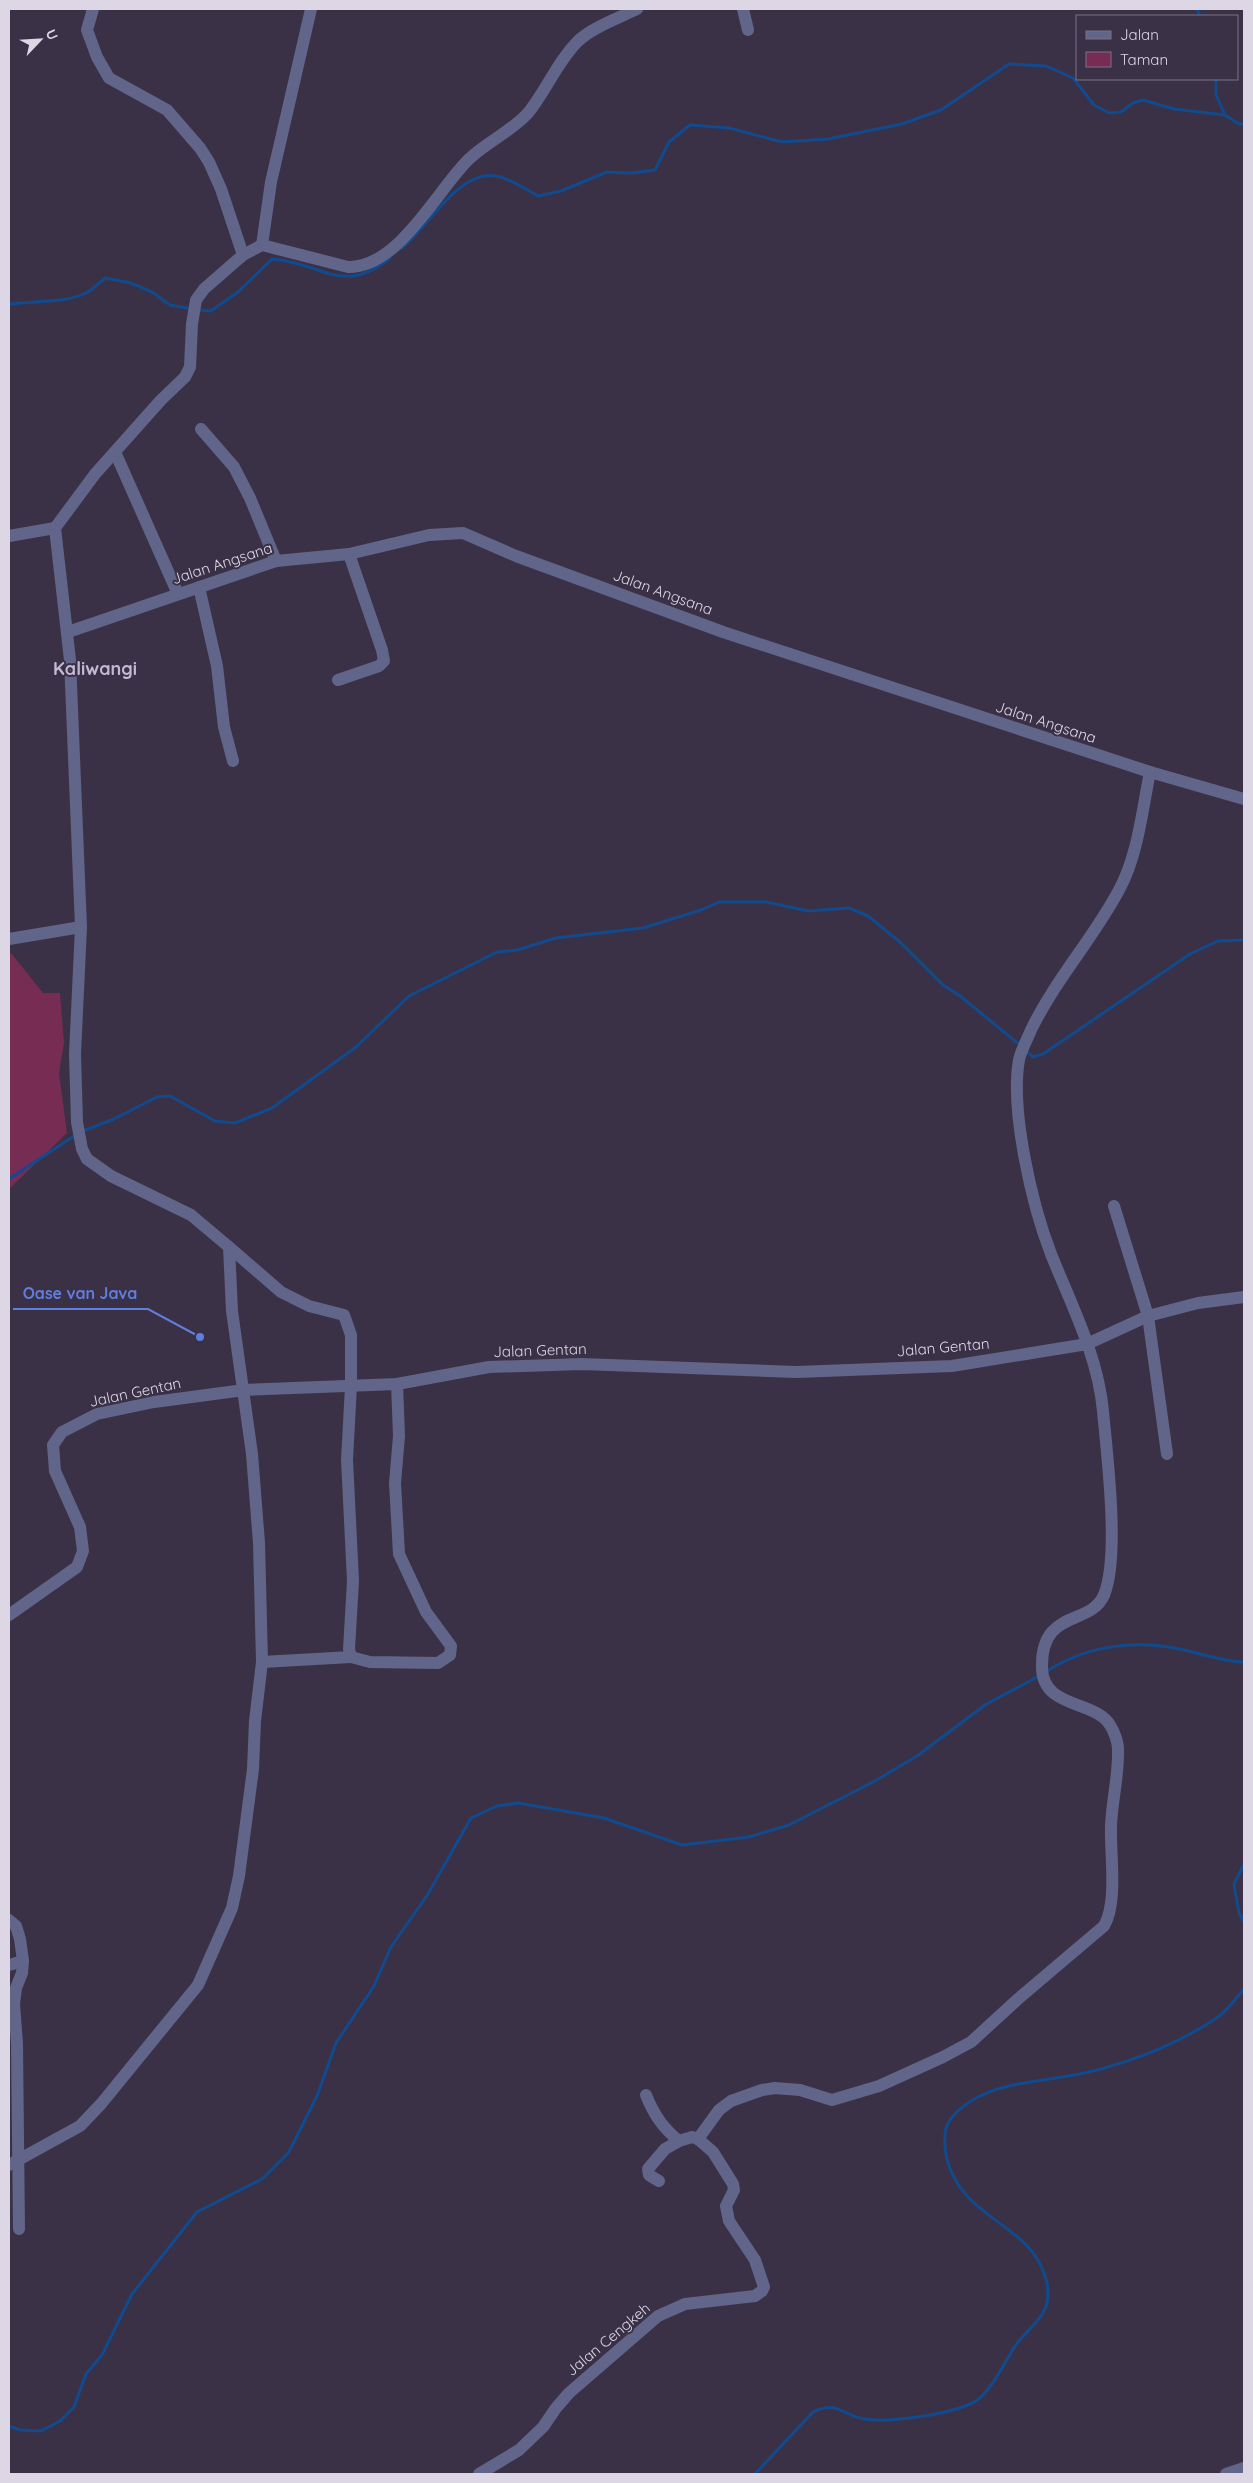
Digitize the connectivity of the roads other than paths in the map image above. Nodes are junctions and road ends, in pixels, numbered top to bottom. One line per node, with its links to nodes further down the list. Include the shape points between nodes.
1 (92, 9): 7 (street, via 87,30 97,58 109,78 167,110 200,148 221,189)
2 (311, 9): 6 (street, via 271,182)
3 (637, 9): 6 (street, via 578,41 528,113 469,158 395,246 375,262 361,268 348,267)
4 (743, 9): 5 (street)
5 (748, 30)
6 (262, 245): 7 (street)
7 (243, 255): 9 (street, via 210,282 196,300 192,355 185,378)
8 (201, 429): 13 (street, via 234,467)
9 (115, 452): 10 (street, via 81,490); 15 (street)
10 (55, 528): 11 (street); 16 (street)
11 (9, 536)
12 (349, 554): 13 (street, Jalan Angsana); 17 (street, via 384,661 379,666); 19 (street, Jalan Angsana, via 429,535 463,533 516,556 723,632)
13 (276, 561): 14 (street, Jalan Angsana)
14 (199, 587): 15 (street, Jalan Angsana); 18 (street, via 217,666 224,727)
15 (178, 594): 16 (street, Jalan Angsana)
16 (68, 632): 21 (street)
17 (338, 680)
18 (233, 762)
19 (1150, 772): 20 (street, Jalan Angsana); 27 (street, via 1132,856 1120,887 1055,986 1022,1049 1016,1109 1036,1204 1051,1253)
20 (1244, 799)
21 (81, 926): 22 (street); 24 (street, via 75,1054 77,1122 87,1159 111,1176 191,1215)
22 (9, 940)
23 (1114, 1206): 26 (street)
24 (229, 1247): 29 (street, via 281,1292 309,1306 344,1316 351,1335); 30 (street, via 232,1310)
25 (1244, 1297): 26 (street, Jalan Gentan, via 1198,1303)
26 (1148, 1316): 27 (street, Jalan Gentan); 31 (street)
27 (1088, 1344): 28 (street, Jalan Gentan, via 952,1366 797,1372 572,1364 489,1367); 39 (street, via 1103,1405 1112,1556 1103,1596 1096,1606 1056,1626 1048,1637 1041,1670 1054,1694 1101,1715 1110,1724 1119,1746 1111,1826 1111,1904 1108,1918 1104,1926 971,2042 944,2057 879,2086 832,2100 800,2090 762,2090 731,2101 719,2110)
28 (397, 1384): 29 (street, Jalan Gentan); 33 (street, via 399,1436 395,1483 399,1554 426,1612 451,1646 450,1654 438,1662 370,1662)
29 (351, 1386): 30 (street, Jalan Gentan); 33 (street, via 347,1460 352,1581)
30 (244, 1390): 32 (street, Jalan Gentan, via 154,1402 97,1414 62,1432 53,1445 55,1471 80,1527 83,1551 77,1567); 34 (street, via 259,1543)
31 (1166, 1454)
32 (9, 1615)
33 (351, 1657): 34 (street)
34 (262, 1662): 41 (street, via 239,1876 232,1908 198,1985 80,2126)
35 (9, 1920): 36 (street, via 16,1926)
36 (23, 1961): 37 (street); 41 (street, via 14,2004 17,2044)
37 (9, 1965)
38 (646, 2095): 40 (street, via 655,2116)
39 (698, 2138): 40 (street); 45 (street, Jalan Cengkeh, via 714,2152 733,2184 734,2190 726,2206 729,2221 755,2260 764,2287 762,2291 754,2296 685,2304 658,2316 569,2393 543,2427 519,2450)
40 (679, 2141): 42 (street, via 664,2149 648,2169 649,2175)
41 (13, 2163): 43 (street)
42 (659, 2181)
43 (19, 2229)
44 (1244, 2468): 46 (street)
45 (479, 2474)
46 (1226, 2474)

